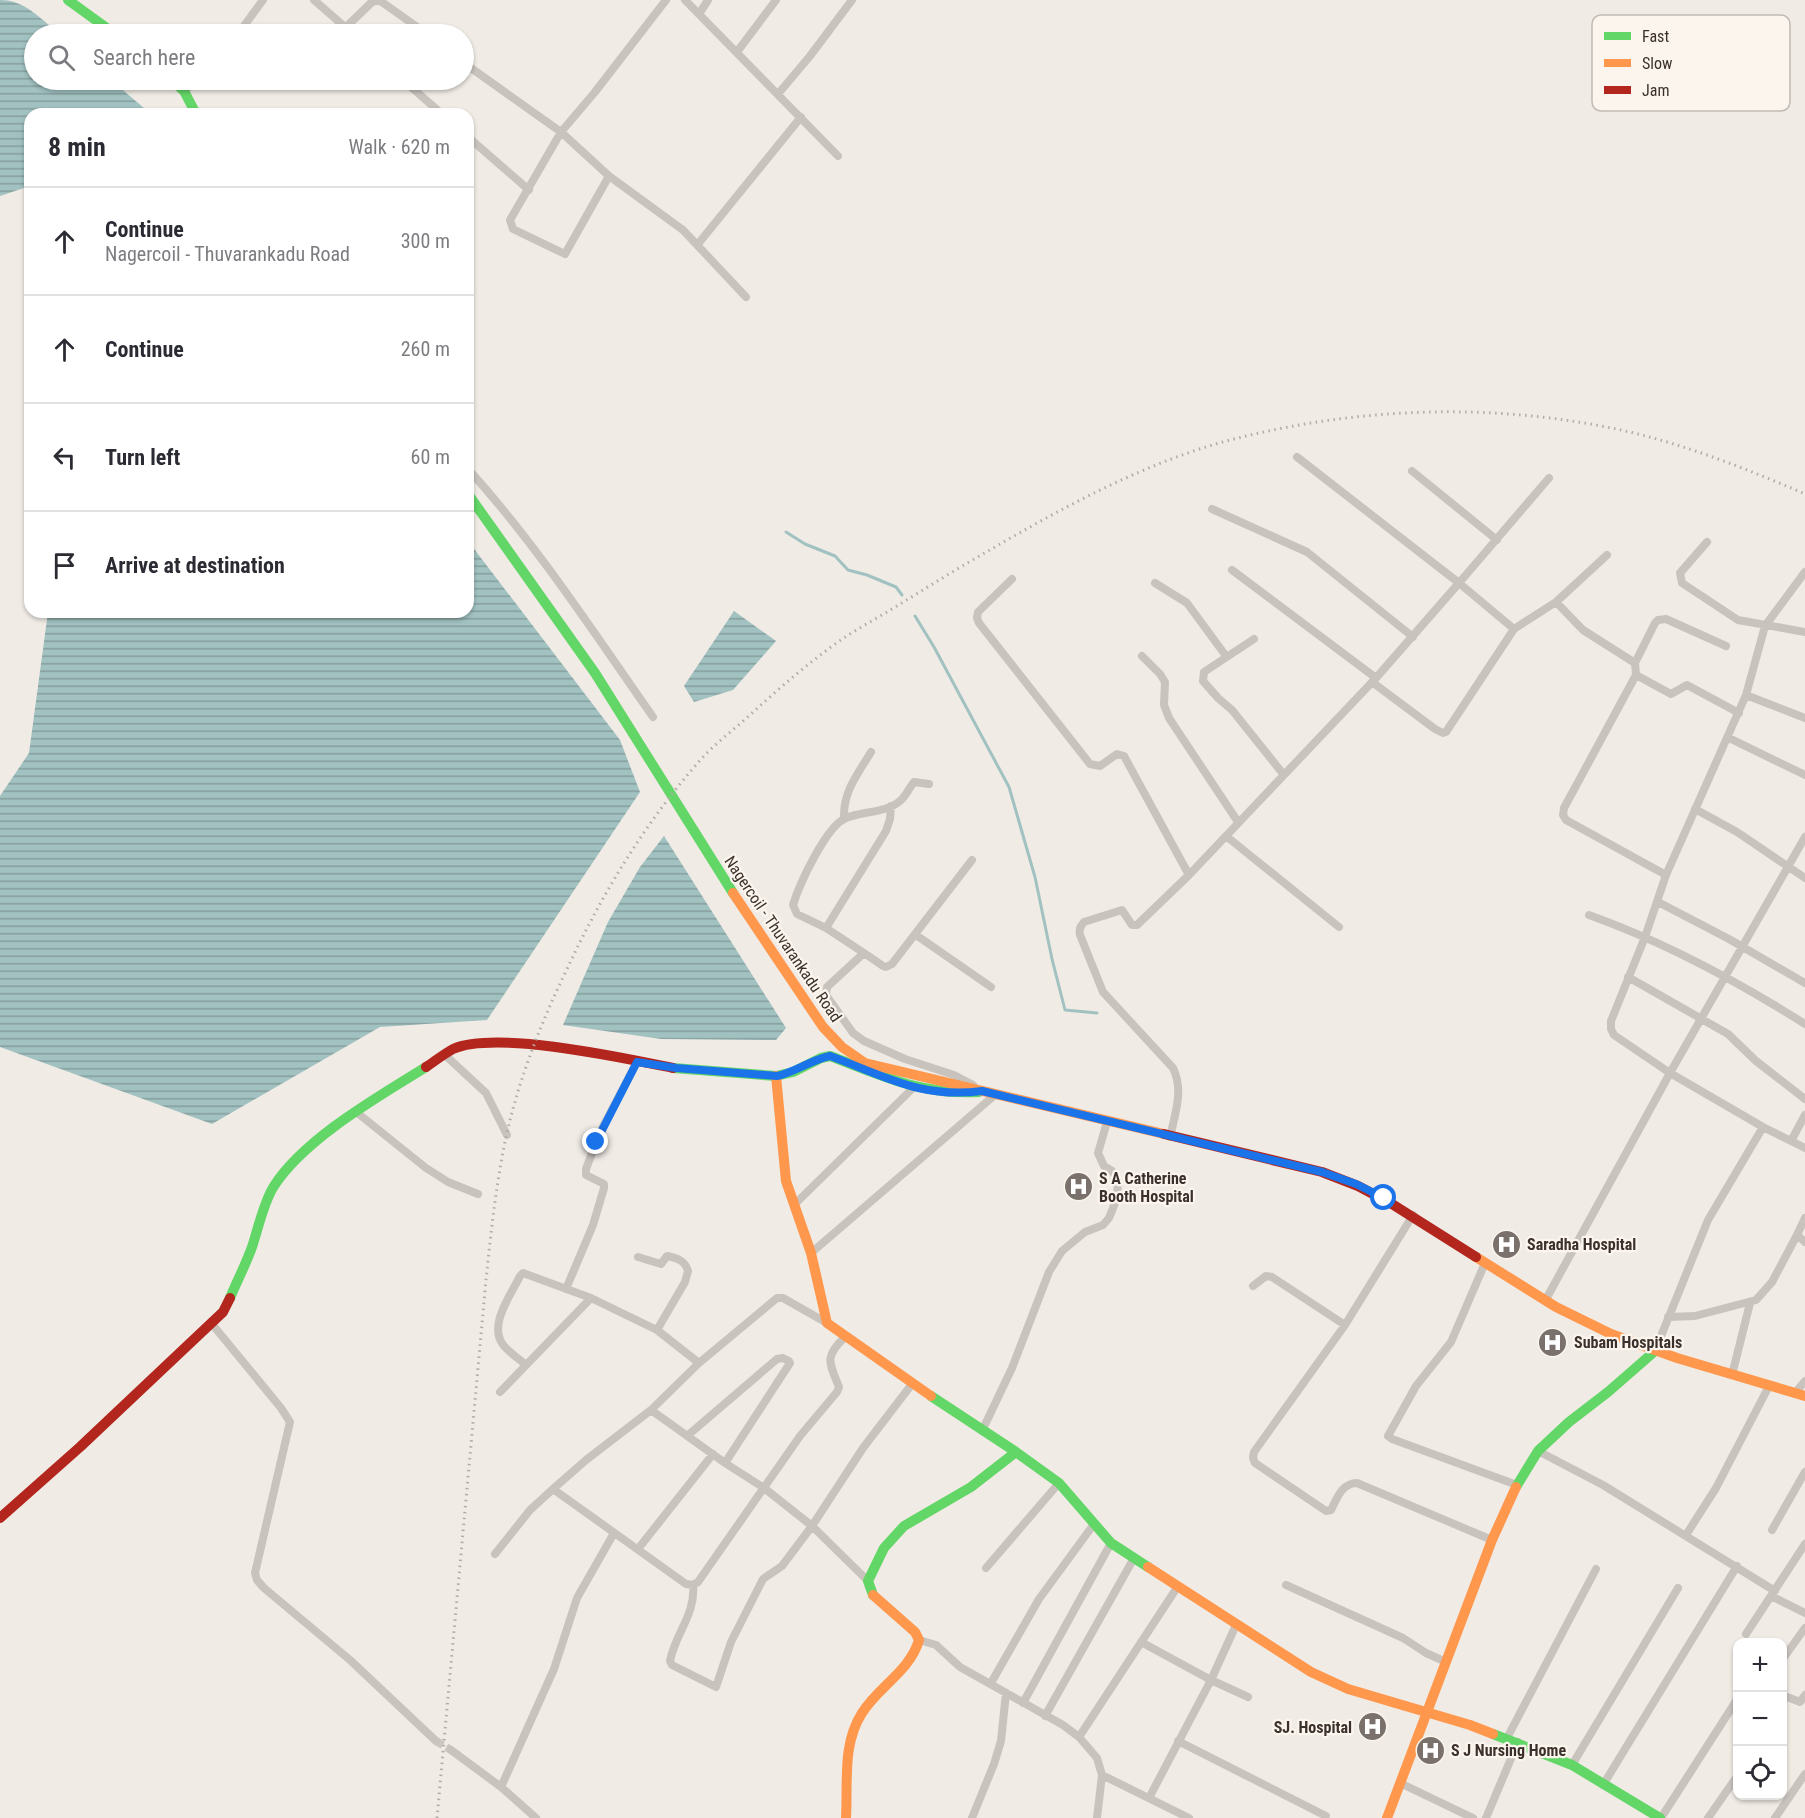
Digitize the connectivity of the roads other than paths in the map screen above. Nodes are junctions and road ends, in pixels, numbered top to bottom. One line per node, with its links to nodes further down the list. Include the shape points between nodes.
1 (68, 0): 11 (street)
2 (262, 0): 12 (street)
3 (314, 0): 13 (street)
4 (378, 0): 14 (street); 15 (street)
5 (666, 0): 24 (street)
6 (685, 0): 10 (street)
7 (708, 0): 10 (street)
8 (776, 0): 16 (street)
9 (852, 0): 20 (street)
10 (699, 14): 16 (street)
11 (101, 24)
12 (245, 24)
13 (341, 24)
14 (349, 24)
15 (413, 24)
16 (737, 52): 20 (street)
17 (474, 70): 24 (street)
18 (414, 90): 22 (street)
19 (184, 91): 21 (street)
20 (778, 94): 23 (street)
21 (193, 108)
22 (435, 108)
23 (801, 117): 26 (street); 29 (street)
24 (561, 132): 27 (street); 28 (street)
25 (474, 143): 28 (street)
26 (838, 156)
27 (609, 176): 28 (street, via 565,254 511,227 510,220); 29 (street)
28 (529, 190)
29 (698, 244): 30 (street)
30 (746, 297)
31 (1297, 457): 44 (street)
32 (1412, 471): 37 (street)
33 (474, 476): 59 (street, via 567,595)
34 (1549, 478): 37 (street)
35 (474, 502): 96 (street, Nagercoil - Thuvarankadu Road, via 614,700 757,933 833,1041 865,1063)
36 (1212, 509): 49 (street, via 1307,552)
37 (1497, 540): 44 (street)
38 (1707, 542): 46 (street, via 1680,573 1682,583 1738,620)
39 (1607, 555): 45 (street)
40 (1232, 570): 56 (street)
41 (1805, 572): 46 (street)
42 (1011, 579): 74 (street, via 978,612 979,623 1090,764 1100,766 1117,754 1124,756)
43 (1155, 583): 53 (street, via 1196,612)
44 (1459, 583): 47 (street); 49 (street)
45 (1557, 602): 47 (street); 54 (street, via 1583,630)
46 (1765, 626): 48 (street); 57 (street)
47 (1514, 629): 56 (street, via 1448,731 1443,733)
48 (1805, 632)
49 (1413, 637): 56 (street)
50 (1254, 639): 53 (street)
51 (1726, 646): 54 (street, via 1662,619 1655,623)
52 (1142, 656): 69 (street, via 1165,682 1164,705 1169,718)
53 (1226, 656): 63 (street, via 1204,672 1203,681 1232,710)
54 (1635, 663): 55 (street)
55 (1636, 675): 58 (street, via 1671,694 1688,685); 75 (street, via 1563,815)
56 (1374, 680): 63 (street)
57 (1746, 695): 58 (street); 60 (street)
58 (1739, 712): 61 (street)
59 (653, 717)
60 (1805, 718)
61 (1729, 738): 64 (street); 67 (street)
62 (871, 752): 68 (street, via 846,794)
63 (1284, 775): 69 (street)
64 (1805, 775)
65 (929, 784): 66 (street, via 914,782 900,801)
66 (891, 806): 68 (street); 80 (street, via 886,831)
67 (1695, 808): 73 (street); 75 (street)
68 (844, 818): 80 (street, via 818,850 793,905 797,914)
69 (1238, 822): 70 (street)
70 (1226, 836): 74 (street); 79 (street)
71 (1805, 837): 73 (street)
72 (972, 860): 81 (street)
73 (1787, 866): 76 (street); 83 (street)
74 (1189, 875): 104 (street, via 1137,926 1122,910 1084,922 1079,929 1102,992 1158,1050 1177,1076 1179,1085)
75 (1666, 875): 77 (street)
76 (1805, 878)
77 (1658, 902): 82 (street); 83 (street)
78 (1588, 915): 82 (street)
79 (1339, 927)
80 (826, 928): 84 (street)
81 (916, 935): 84 (street, via 889,966); 88 (street)
82 (1645, 937): 85 (street); 86 (street)
83 (1741, 947): 86 (street); 87 (street)
84 (864, 953): 96 (street, via 826,991 853,1033 876,1048 954,1074)
85 (1628, 977): 89 (street); 93 (street, via 1611,1029 1614,1035)
86 (1725, 977): 89 (street); 90 (street)
87 (1805, 983)
88 (991, 987)
89 (1701, 1017): 93 (street); 98 (street, via 1728,1034)
90 (1805, 1024)
91 (445, 1055): 92 (street, via 479,1043 532,1045); 99 (street); 103 (street, via 486,1093)
92 (637, 1062): 94 (street); 117 (street, via 600,1132 586,1169 586,1175 604,1184 604,1188)
93 (1670, 1072): 102 (street); 119 (street)
94 (777, 1076): 95 (street, via 830,1056); 108 (street, via 786,1181)
95 (914, 1087): 96 (street, via 949,1094); 108 (street)
96 (982, 1091): 97 (street, Nagercoil - Thuvarankadu Road)
97 (996, 1094): 101 (street, Nagercoil - Thuvarankadu Road); 113 (street)
98 (1805, 1099)
99 (356, 1112): 107 (street, via 426,1168); 123 (street, via 305,1151 272,1188 227,1306)
100 (1805, 1115): 105 (street)
101 (1107, 1122): 104 (street, Nagercoil - Thuvarankadu Road); 137 (street, via 1099,1144 1099,1159 1118,1181 1117,1198 1109,1218 1062,1251 1049,1272 1012,1368)
102 (1763, 1127): 105 (street); 121 (street, via 1708,1220)
103 (507, 1135)
104 (1170, 1137): 109 (street, Nagercoil - Thuvarankadu Road, via 1322,1172 1356,1184)
105 (1791, 1141): 106 (street)
106 (1805, 1148)
107 (478, 1194)
108 (794, 1205): 113 (street)
109 (1413, 1215): 115 (street, Nagercoil - Thuvarankadu Road); 124 (street)
110 (1805, 1218): 111 (street)
111 (1797, 1235): 112 (street); 120 (street, via 1772,1282)
112 (1805, 1242)
113 (811, 1252): 122 (street)
114 (638, 1257): 125 (street, via 661,1264 668,1256 675,1257 688,1272)
115 (1485, 1263): 119 (street, Nagercoil - Thuvarankadu Road); 145 (street, via 1451,1342 1416,1386 1388,1436)
116 (1253, 1286): 124 (street, via 1272,1276)
117 (566, 1289): 118 (street); 129 (street, via 527,1273 520,1276 500,1317 499,1328 503,1346)
118 (591, 1298): 125 (street); 129 (street)
119 (1545, 1301): 127 (street, Nagercoil - Thuvarankadu Road, via 1590,1325)
120 (1750, 1302): 121 (street, via 1695,1316); 130 (street)
121 (1668, 1317): 127 (street)
122 (827, 1323): 126 (street); 128 (street, via 779,1298)
123 (212, 1324): 148 (street); 189 (street, via 290,1422 255,1573 257,1580)
124 (1346, 1325): 154 (street, via 1254,1452 1255,1463 1326,1511 1331,1510 1346,1486 1357,1483)
125 (657, 1330): 128 (street)
126 (845, 1337): 132 (street); 146 (street, via 829,1357 839,1387 837,1392)
127 (1655, 1351): 130 (street, Nagercoil - Thuvarankadu Road); 139 (street)
128 (699, 1363): 136 (street)
129 (526, 1365): 134 (street)
130 (1732, 1375): 133 (street, Nagercoil - Thuvarankadu Road)
131 (1805, 1381): 135 (street)
132 (912, 1384): 137 (street); 150 (street)
133 (1769, 1386): 135 (street, Nagercoil - Thuvarankadu Road); 153 (street, via 1716,1488)
134 (500, 1392)
135 (1800, 1394)
136 (651, 1410): 138 (street); 147 (street)
137 (982, 1431): 140 (street)
138 (687, 1436): 141 (street); 142 (street, via 777,1359 789,1360)
139 (1538, 1451): 145 (street); 153 (street)
140 (1016, 1452): 144 (street); 163 (street, via 970,1487 904,1526 884,1548)
141 (713, 1454): 142 (street); 157 (street)
142 (725, 1463): 146 (street)
143 (1805, 1472): 151 (street)
144 (1059, 1483): 149 (street); 161 (street)
145 (1516, 1485): 154 (street)
146 (764, 1488): 150 (street); 164 (street)
147 (553, 1489): 152 (street); 158 (street, via 530,1510)
148 (0, 1518)
149 (1094, 1524): 155 (street); 178 (street, via 1039,1599)
150 (812, 1526): 163 (street); 164 (street, via 782,1566 763,1579 731,1642 716,1687 670,1661 691,1610)
151 (1772, 1530)
152 (614, 1533): 157 (street); 198 (street, via 577,1598 554,1669)
153 (1686, 1535): 160 (street)
154 (1492, 1540): 176 (street)
155 (1111, 1543): 159 (street); 183 (street)
156 (1805, 1544): 168 (street)
157 (638, 1549): 164 (street)
158 (495, 1554)
159 (1134, 1558): 166 (street); 186 (street)
160 (1737, 1566): 168 (street); 197 (street)
161 (986, 1568)
162 (1596, 1569): 188 (street)
163 (868, 1581): 173 (street, via 871,1593)
164 (693, 1585)
165 (1286, 1585): 176 (street)
166 (1178, 1586): 170 (street); 174 (street)
167 (1678, 1588): 192 (street)
168 (1773, 1593): 169 (street); 172 (street)
169 (1805, 1613)
170 (1236, 1625): 177 (street); 185 (street, via 1331,1682)
171 (1805, 1628): 175 (street)
172 (1746, 1634)
173 (919, 1640): 178 (street, via 936,1645 960,1667); 202 (street, via 916,1650 862,1713 853,1732 847,1756)
174 (1141, 1642): 177 (street); 187 (street)
175 (1787, 1653)
176 (1446, 1662): 185 (street)
177 (1210, 1680): 181 (street); 190 (street)
178 (991, 1683): 179 (street)
179 (1006, 1692): 183 (street); 203 (street, via 994,1764)
180 (1805, 1695): 182 (street, via 1800,1702)
181 (1248, 1697)
182 (1787, 1697)
183 (1023, 1703): 186 (street)
184 (1733, 1704): 209 (street)
185 (1427, 1711): 188 (street); 196 (street)
186 (1046, 1716): 187 (street)
187 (1079, 1737): 194 (street, via 1096,1758)
188 (1512, 1740): 192 (street); 208 (street)
189 (436, 1741)
190 (1178, 1741): 199 (street); 200 (street)
191 (451, 1750): 198 (street)
192 (1572, 1765): 197 (street)
193 (1805, 1774): 211 (street)
194 (1102, 1775): 199 (street); 204 (street)
195 (1733, 1781): 210 (street)
196 (1400, 1783): 206 (street); 207 (street)
197 (1603, 1785): 209 (street)
198 (501, 1787): 201 (street)
199 (1149, 1798): 205 (street)
200 (1326, 1816)
201 (536, 1818)
202 (847, 1818)
203 (972, 1818)
204 (1097, 1818)
205 (1189, 1818)
206 (1387, 1818)
207 (1473, 1818)
208 (1486, 1818)
209 (1660, 1818)
210 (1708, 1818)
211 (1775, 1818)

